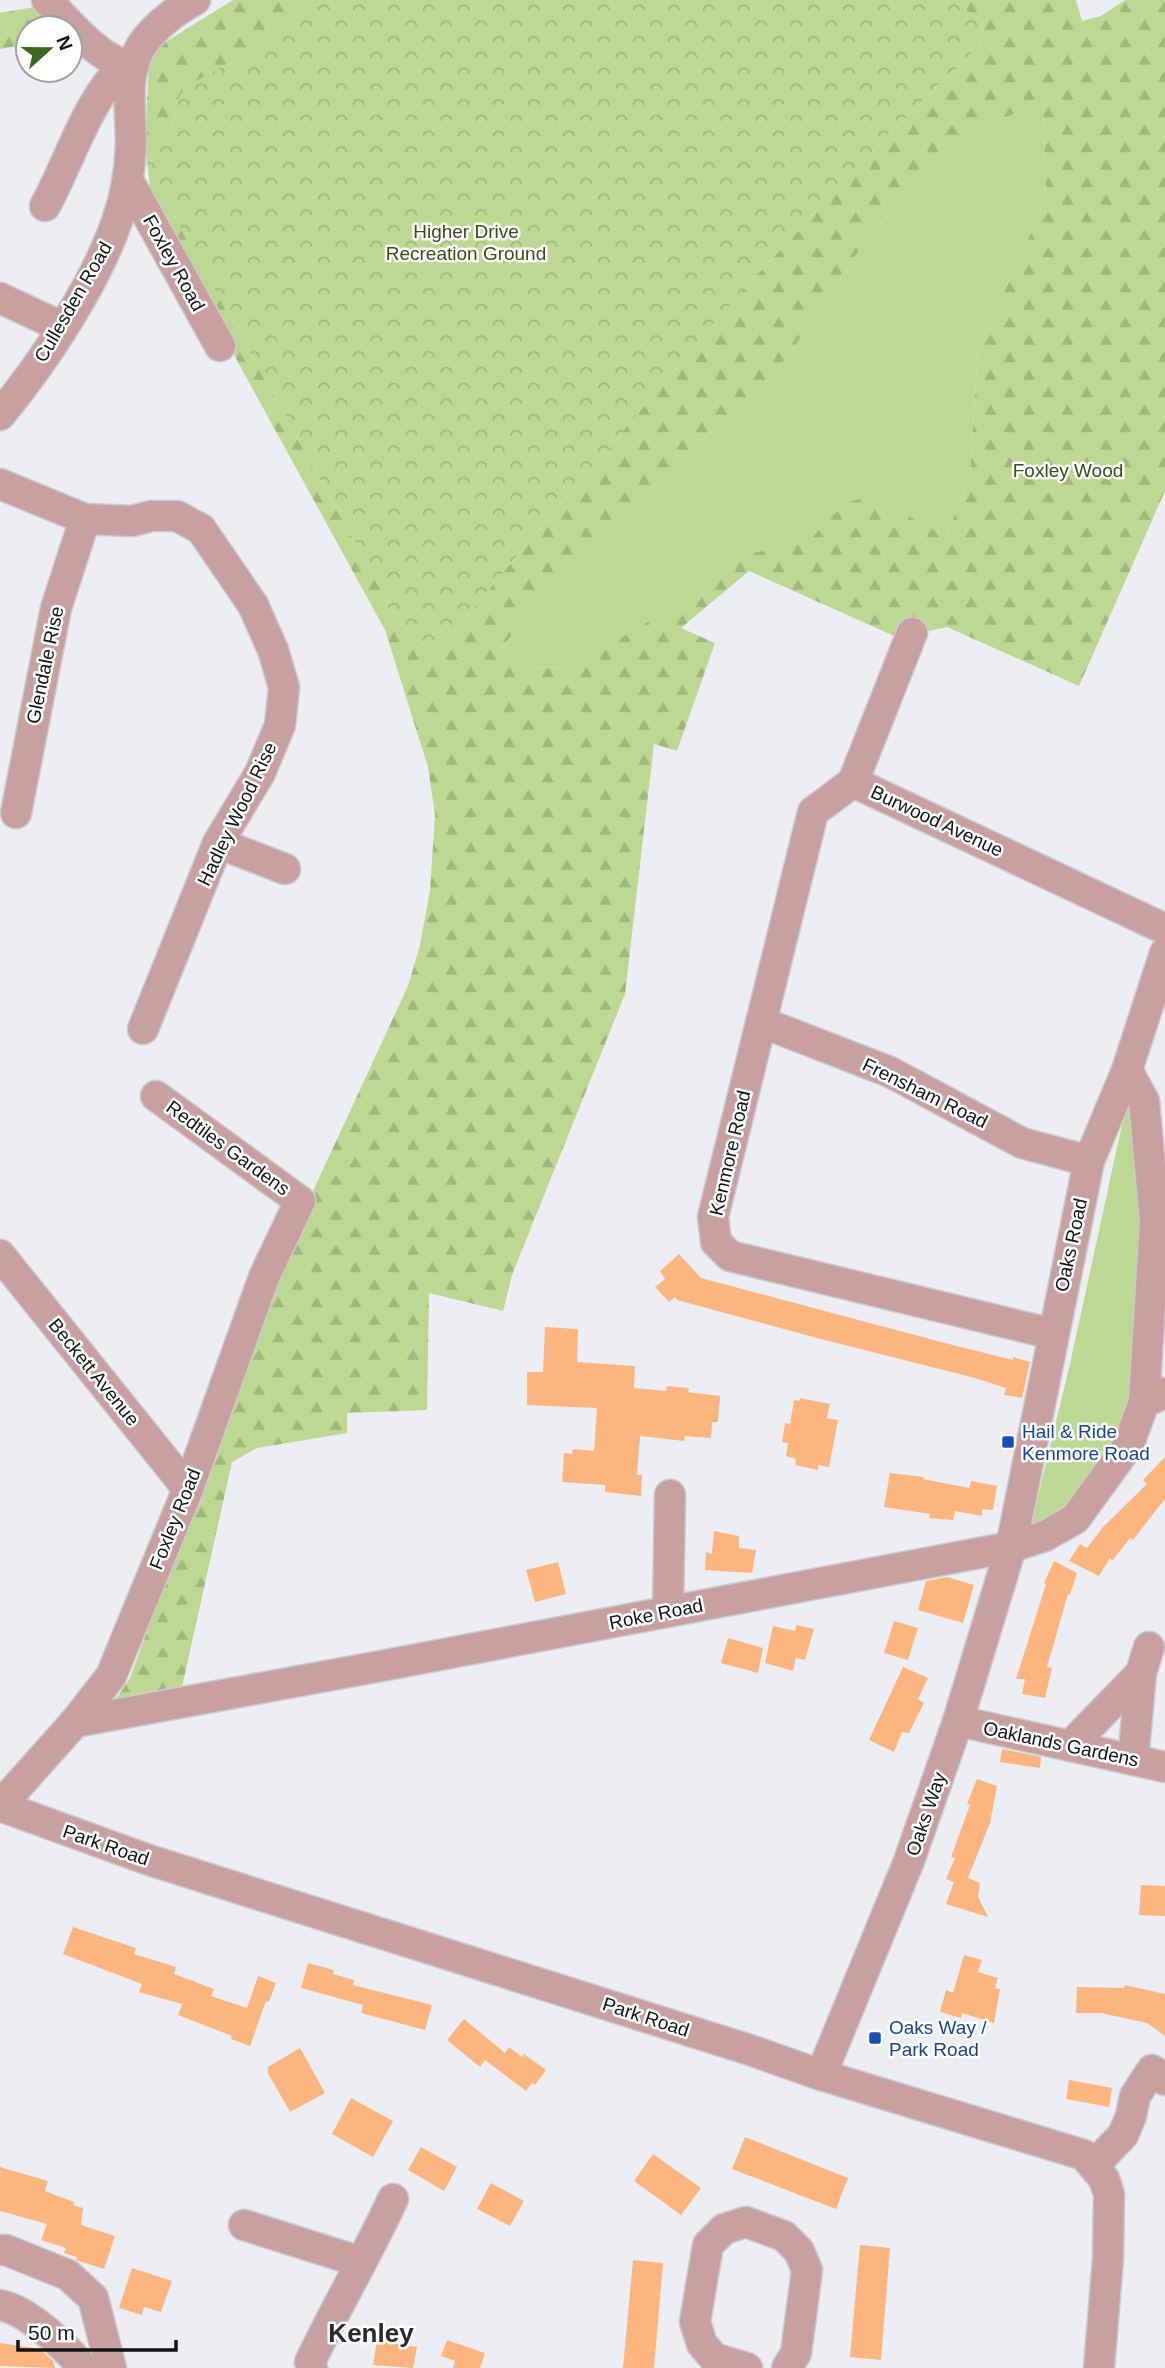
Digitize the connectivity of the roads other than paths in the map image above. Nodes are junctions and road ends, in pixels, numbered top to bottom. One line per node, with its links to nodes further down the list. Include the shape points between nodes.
1 (47, 0): 3 (street, via 105,56)
2 (195, 0): 3 (street, via 149,35)
3 (129, 65): 4 (street, Cullesden Road); 5 (street, via 112,77 94,106)
4 (128, 180): 7 (street, Cullesden Road, via 106,250); 8 (street, Foxley Road)
5 (45, 206)
6 (0, 298): 7 (street)
7 (62, 327): 9 (street, Cullesden Road)
8 (220, 346)
9 (0, 415)
10 (0, 484): 11 (street, Hadley Wood Rise)
11 (85, 519): 14 (street, Glendale Rise, via 56,608); 15 (street, Hadley Wood Rise, via 132,522 177,516 201,528 253,605 273,650 284,687 280,725 260,773)
12 (912, 633): 13 (street, Burwood Avenue)
13 (853, 782): 17 (street, Burwood Avenue); 19 (street, Kenmore Road, via 813,812)
14 (16, 813)
15 (218, 843): 16 (street); 20 (street, Hadley Wood Rise)
16 (285, 869)
17 (1165, 929)
18 (1165, 953): 21 (street, Oaks Road)
19 (761, 1022): 23 (street, Frensham Road, via 890,1072 1022,1143); 26 (street, Kenmore Road, via 713,1217 716,1242 730,1256)
20 (143, 1029)
21 (1127, 1070): 23 (street, Oaks Road); 27 (street, Roke Road, via 1144,1101 1155,1221)
22 (156, 1096): 24 (street, Redtiles Gardens)
23 (1089, 1161): 26 (street, Oaks Road)
24 (300, 1201): 28 (street, Foxley Road, via 264,1277)
25 (0, 1255): 28 (street, Beckett Avenue)
26 (1052, 1334): 30 (street, Oaks Road)
27 (1154, 1398): 30 (street, Roke Road, via 1128,1446 1075,1519 1045,1536)
28 (188, 1489): 33 (street, Foxley Road, via 111,1676)
29 (670, 1495): 31 (street)
30 (1011, 1547): 31 (street, Roke Road); 32 (street, Oaks Way)
31 (668, 1612): 33 (street, Roke Road)
32 (958, 1721): 34 (street, Oaklands Gardens); 39 (street, Oaks Way, via 909,1861)
33 (75, 1722): 37 (street, Foxley Road)
34 (1070, 1746): 35 (street, Oaklands Gardens); 35 (street, via 1145,1660)
35 (1133, 1760): 36 (street, Oaklands Gardens)
36 (1165, 1767)
37 (0, 1806): 39 (street, Park Road, via 149,1860)
38 (1150, 2069): 40 (street, via 1122,2135)
39 (821, 2075): 40 (street, Park Road, via 1084,2155)
40 (1094, 2165): 51 (street, via 1109,2194)
41 (393, 2199): 44 (street)
42 (244, 2225): 44 (street)
43 (0, 2250): 47 (street, via 68,2275 93,2298)
44 (361, 2262): 48 (street, via 310,2362)
45 (0, 2305): 46 (street, via 33,2322)
46 (84, 2368)
47 (111, 2368)
48 (312, 2368)
49 (747, 2368): 50 (street, via 713,2358 702,2344 695,2322 708,2245 724,2229 746,2222 785,2236 807,2270 796,2353)
50 (788, 2368)
51 (1099, 2368)

